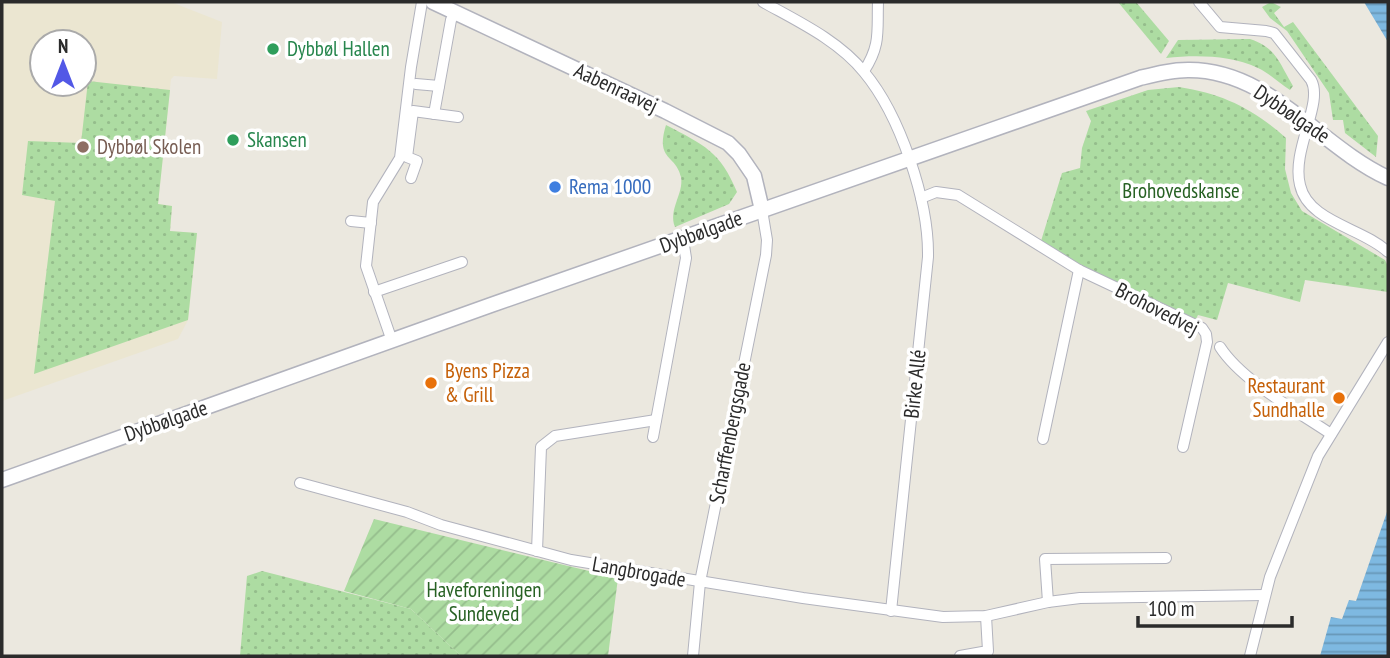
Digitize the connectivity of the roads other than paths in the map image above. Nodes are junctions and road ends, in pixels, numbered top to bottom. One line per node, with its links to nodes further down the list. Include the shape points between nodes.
1 (422, 2): 19 (street, via 400,158 373,202)
2 (433, 2): 6 (street, Aabenraavej)
3 (763, 2): 7 (street, Birke Allé, via 813,30)
4 (878, 2): 7 (street, via 877,46)
5 (1199, 2): 12 (street, via 1220,27 1266,30 1278,37 1315,87)
6 (456, 12): 9 (street); 17 (street, Aabenraavej, via 728,144 754,176)
7 (864, 71): 13 (street, Birke Allé, via 885,103)
8 (416, 84): 9 (street)
9 (439, 86): 10 (street)
10 (434, 114): 11 (street); 15 (street, via 413,111 407,158 417,161)
11 (458, 117)
12 (1307, 123): 13 (street, Dybbølgade, via 1265,93 1227,76 1168,71); 14 (street, Dybbølgade); 21 (street, via 1297,168 1303,196 1321,214)
13 (909, 159): 16 (street, Birke Allé); 17 (street, Dybbølgade)
14 (1386, 177)
15 (411, 178)
16 (921, 198): 23 (street, Brohovedvej, via 936,192 958,194); 40 (street, Birke Allé, via 928,257)
17 (762, 210): 20 (street, Dybbølgade); 37 (street, Scharffenbergsgade, via 766,255)
18 (351, 221): 19 (street)
19 (371, 223): 24 (street, via 366,266)
20 (683, 239): 25 (street, Dybbølgade); 28 (street, via 686,258)
21 (1388, 251)
22 (462, 262): 24 (street)
23 (1079, 270): 31 (street); 32 (street, Brohovedvej, via 1196,324 1206,334)
24 (374, 292): 25 (street)
25 (392, 341): 33 (street, Dybbølgade)
26 (1388, 342): 29 (street)
27 (1220, 346): 29 (street, via 1248,376)
28 (656, 420): 30 (street); 35 (street, via 547,440 541,447)
29 (1331, 435): 38 (street, via 1318,456)
30 (653, 437)
31 (1042, 439)
32 (1183, 447)
33 (2, 480)
34 (300, 483): 35 (street, Langbrogade)
35 (537, 551): 37 (street, Langbrogade)
36 (1166, 558): 39 (street, via 1045,559)
37 (700, 582): 40 (street, Langbrogade); 42 (street, Scharffenbergsgade)
38 (1264, 595): 39 (street, Langbrogade); 44 (street)
39 (1048, 602): 41 (street, Langbrogade)
40 (891, 611): 41 (street, Langbrogade)
41 (986, 616): 43 (street, via 988,651)
42 (693, 656)
43 (960, 656)
44 (1250, 656)

